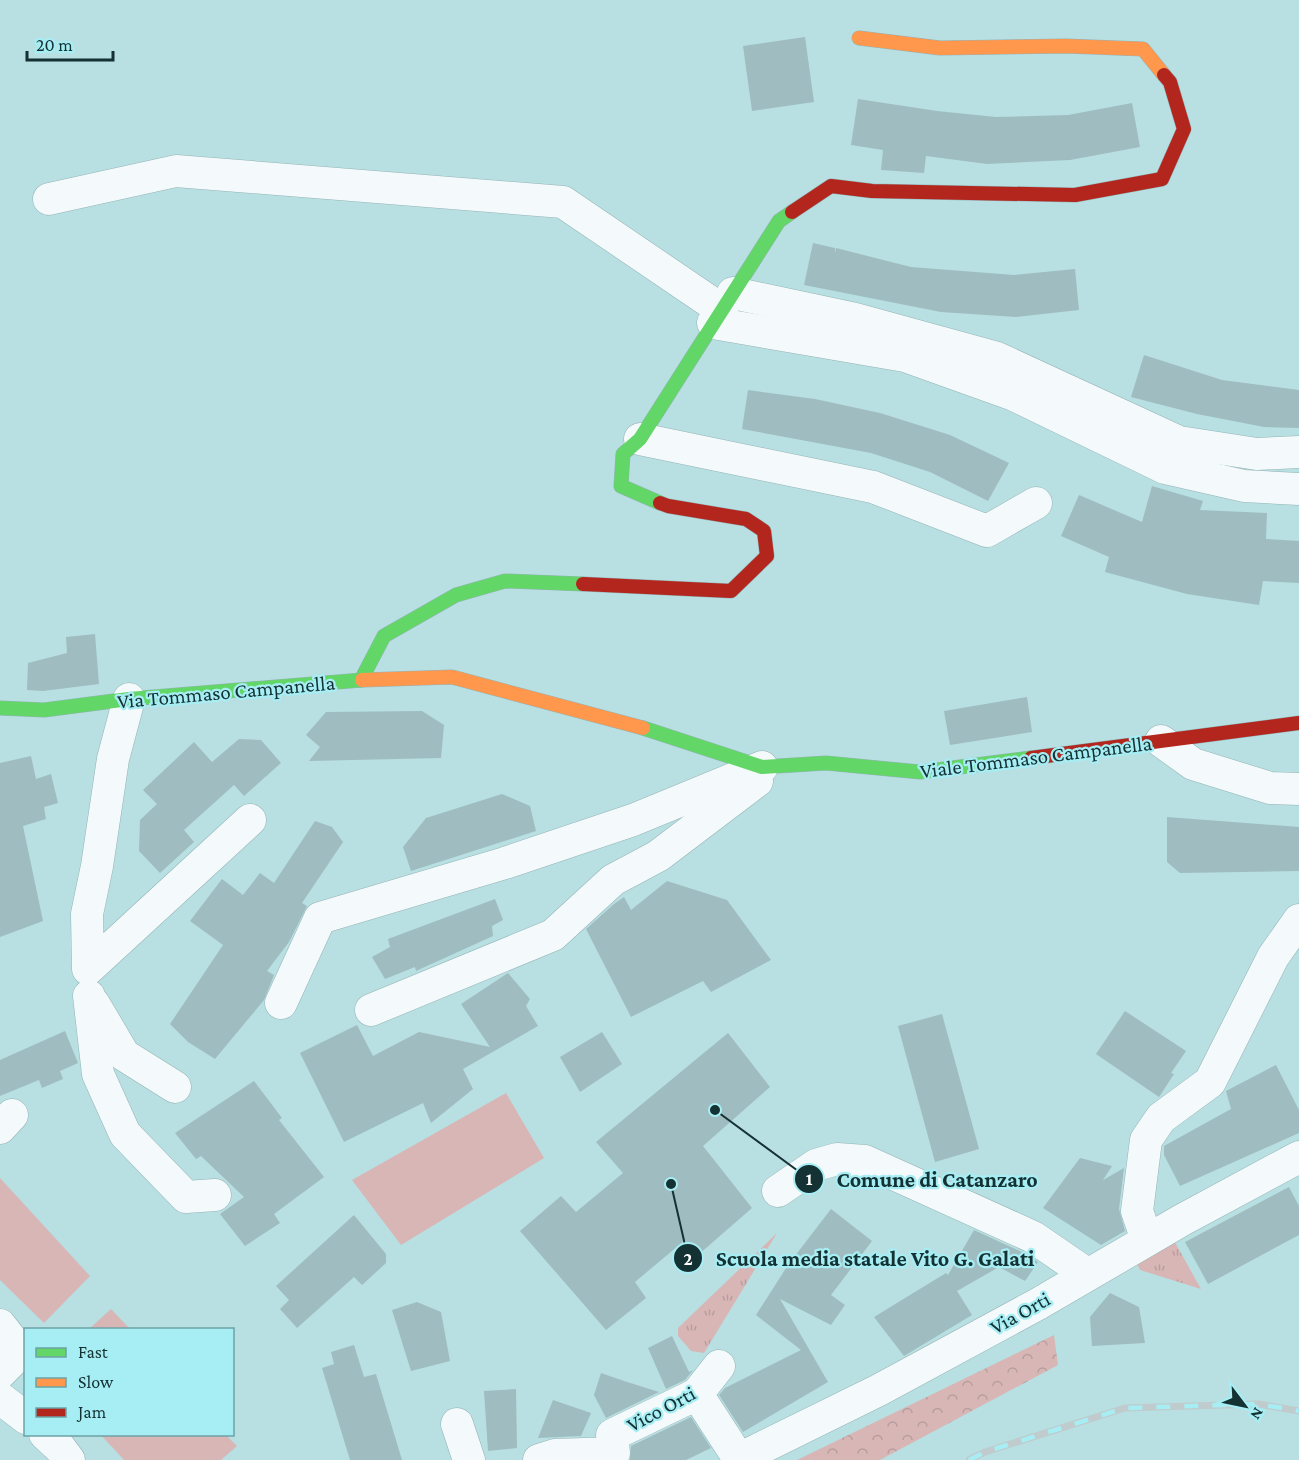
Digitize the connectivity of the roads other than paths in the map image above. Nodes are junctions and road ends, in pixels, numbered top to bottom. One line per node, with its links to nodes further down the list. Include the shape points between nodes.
1 (859, 38): 3 (street, via 940,48 1143,49 1170,82 1184,129 1162,179 1076,195 872,191 831,186 779,221)
2 (49, 199): 3 (street, via 176,171 563,202)
3 (723, 309): 4 (street); 5 (street, via 855,319 997,358 1179,442 1257,454); 6 (street, via 904,356 1014,395 1165,468 1244,486)
4 (640, 439): 7 (street, via 873,487 987,531); 9 (street, via 623,454 621,486 668,506 746,519 764,531 767,556 731,591 505,581 456,595 384,636)
5 (1299, 453)
6 (1299, 489)
7 (1036, 503)
8 (452, 677): 9 (street, Via Tommaso Campanella); 14 (street, Viale Tommaso Campanella, via 650,730)
9 (361, 680): 10 (street, Via Tommaso Campanella)
10 (129, 699): 11 (street, Via Tommaso Campanella, via 44,710); 18 (street, via 113,759 87,914)
11 (0, 708)
12 (1299, 723): 13 (street)
13 (1161, 741): 14 (street, Viale Tommaso Campanella, via 920,772 826,764); 15 (street, Viale Tommaso Campanella, via 1194,764 1270,788)
14 (769, 767): 19 (street, via 633,820 320,918); 20 (street, via 658,856 613,880 553,935)
15 (1299, 789)
16 (250, 820): 18 (street)
17 (1299, 921): 25 (street, via 1273,957 1210,1082 1161,1118 1146,1140 1137,1211)
18 (88, 982): 21 (street, via 124,1055); 24 (street, via 98,1074 125,1134 186,1197)
19 (281, 1004)
20 (371, 1010)
21 (175, 1087)
22 (1299, 1157): 25 (street, Via Orti)
23 (778, 1191): 26 (street, via 816,1166 837,1159 865,1161 1034,1237)
24 (216, 1195)
25 (1147, 1240): 26 (street, Via Orti)
26 (1087, 1274): 36 (street, Via Orti, via 879,1390)
27 (0, 1325): 29 (street, via 21,1352)
28 (719, 1366): 30 (street, Vico Orti)
29 (0, 1373)
30 (697, 1394): 35 (street, Vico Orti, via 612,1435); 36 (street)
31 (0, 1398): 32 (street)
32 (24, 1416)
33 (457, 1424): 38 (street)
34 (47, 1436): 37 (street)
35 (616, 1457): 39 (street, Vico Orti, via 555,1455)
36 (738, 1459)
37 (69, 1460)
38 (469, 1460)
39 (539, 1460)

